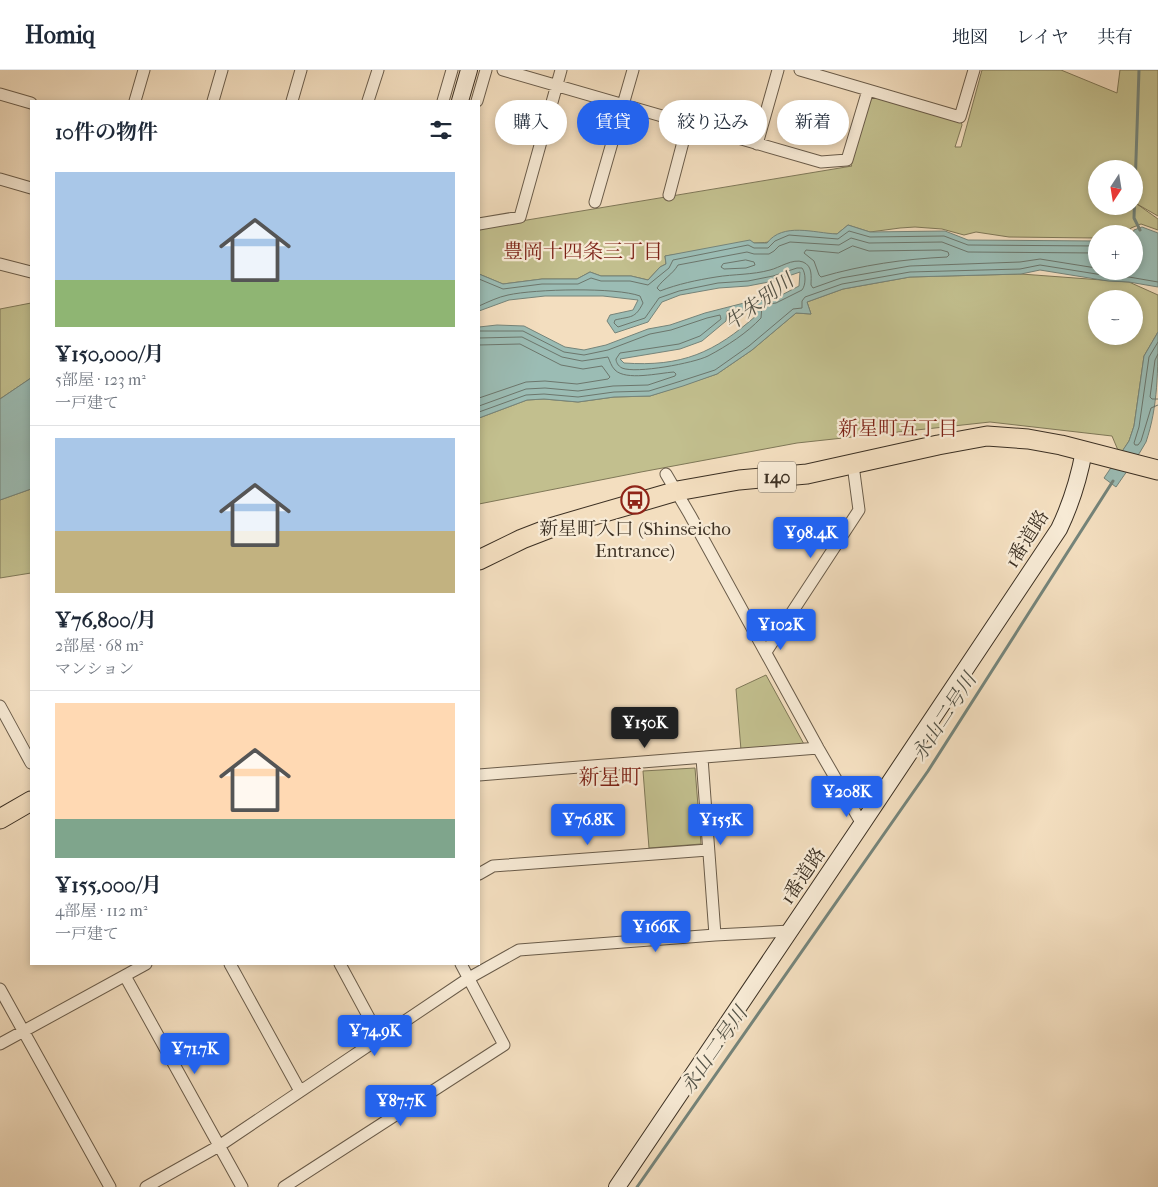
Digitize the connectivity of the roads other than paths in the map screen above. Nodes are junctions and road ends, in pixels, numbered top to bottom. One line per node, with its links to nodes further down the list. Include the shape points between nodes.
1 (144, 70): 17 (street)
2 (222, 70): 18 (street)
3 (301, 70): 19 (street)
4 (378, 70): 20 (street)
5 (452, 70): 21 (street)
6 (469, 70): 22 (street)
7 (486, 70): 23 (street)
8 (503, 70): 14 (street)
9 (562, 70): 14 (street)
10 (633, 70): 25 (street)
11 (778, 70): 27 (street)
12 (800, 70): 15 (street)
13 (974, 70): 15 (street, via 960,117)
14 (557, 85): 24 (street); 35 (street, via 520,218)
15 (868, 90): 30 (street, via 846,160 820,162)
16 (0, 94): 26 (street)
17 (135, 100)
18 (213, 100)
19 (292, 100)
20 (368, 100)
21 (443, 100)
22 (460, 100)
23 (477, 100)
24 (609, 100)
25 (624, 100)
26 (30, 103)
27 (767, 109)
28 (611, 145): 34 (street)
29 (682, 145): 33 (street)
30 (760, 145)
31 (0, 178): 32 (street)
32 (30, 188)
33 (669, 195)
34 (595, 202)
35 (480, 224)
36 (0, 264): 37 (street)
37 (30, 272)
38 (1084, 451): 39 (main road, 140, via 1028,439 987,436 938,444); 40 (main road, 140); 53 (street, 1番道路, via 1069,508 1059,528)
39 (853, 465): 42 (main road, 140); 44 (street, via 859,510)
40 (1149, 468)
41 (666, 474): 42 (street)
42 (677, 491): 43 (main road, 140, via 553,527); 44 (street)
43 (480, 560)
44 (766, 652): 47 (street)
45 (0, 706): 46 (street)
46 (4, 724): 49 (street)
47 (818, 748): 48 (street); 53 (street)
48 (702, 758): 50 (street); 54 (street)
49 (30, 762)
50 (480, 775)
51 (30, 803): 52 (main road)
52 (0, 819)
53 (862, 824): 56 (street, 1番道路)
54 (708, 850): 55 (street, via 493,866); 57 (street)
55 (480, 873)
56 (790, 931): 57 (street); 74 (street, 1番道路)
57 (715, 935): 63 (street, via 519,950)
58 (144, 965): 62 (street)
59 (231, 965): 68 (street)
60 (341, 965): 66 (street)
61 (462, 965): 63 (street)
62 (125, 976): 65 (street); 69 (street)
63 (469, 978): 66 (street); 73 (street, via 504,1045)
64 (0, 989): 65 (street)
65 (24, 1031): 67 (street); 70 (street)
66 (380, 1038): 68 (street)
67 (0, 1044)
68 (300, 1091): 69 (street)
69 (219, 1146): 71 (street); 72 (street)
70 (110, 1187)
71 (146, 1187)
72 (242, 1187)
73 (284, 1187)
74 (617, 1187)

